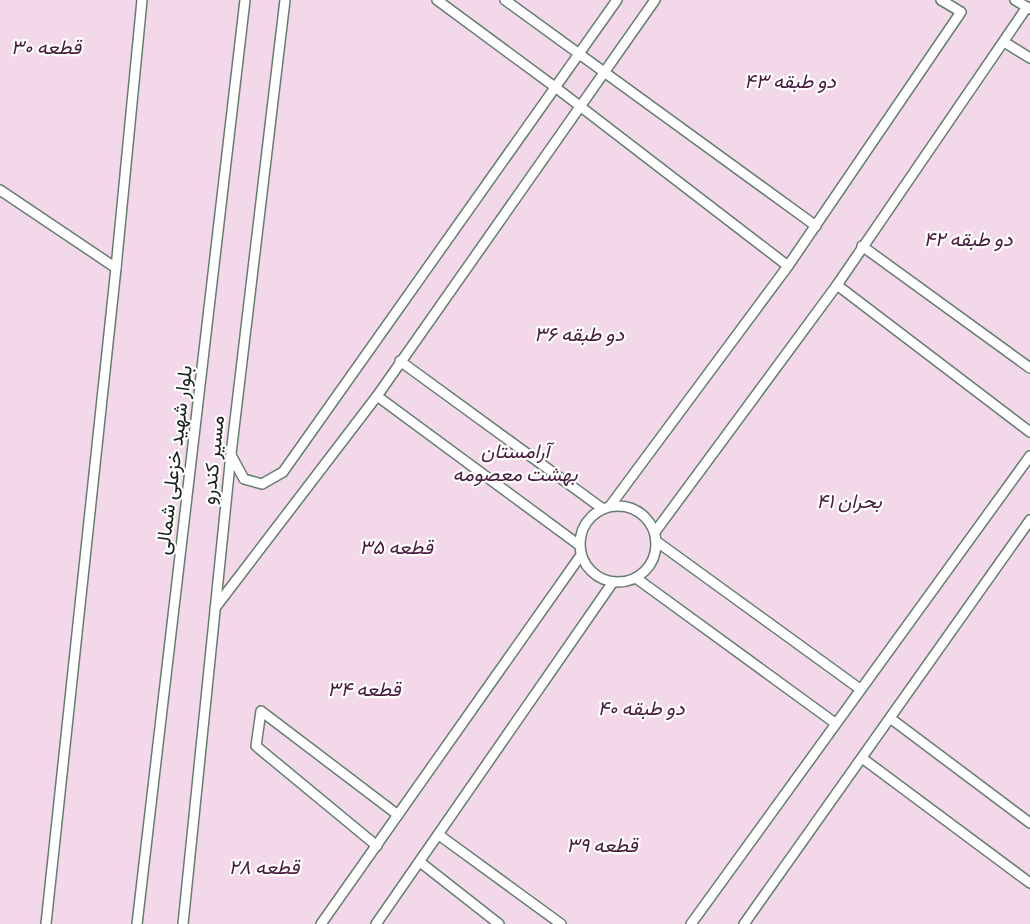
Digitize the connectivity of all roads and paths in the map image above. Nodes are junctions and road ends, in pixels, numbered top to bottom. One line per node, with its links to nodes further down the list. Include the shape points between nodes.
1 (142, 0): 21 (lane)
2 (245, 0): 47 (lane, بلوار شهید خزعلی شمالی)
3 (285, 0): 27 (lane, مسیر کندرو)
4 (437, 0): 15 (lane)
5 (505, 0): 12 (lane)
6 (617, 0): 12 (lane)
7 (655, 0): 14 (lane)
8 (941, 0): 18 (lane, via 961,12)
9 (1015, 0): 10 (lane)
10 (1029, 8): 11 (lane)
11 (1004, 42): 13 (lane); 19 (lane)
12 (579, 53): 14 (lane); 15 (lane)
13 (1030, 58)
14 (605, 71): 16 (lane); 18 (lane)
15 (555, 87): 16 (lane); 27 (lane, via 283,472 262,484 244,479)
16 (580, 106): 20 (lane); 23 (lane)
17 (0, 190): 21 (lane)
18 (816, 226): 20 (lane)
19 (862, 246): 22 (lane); 24 (lane)
20 (788, 266): 29 (lane)
21 (116, 268): 46 (lane)
22 (837, 285): 26 (lane); 31 (lane)
23 (400, 361): 25 (lane); 29 (lane)
24 (1030, 368)
25 (377, 396): 32 (lane); 35 (lane)
26 (1030, 432)
27 (231, 454): 35 (lane, مسیر کندرو)
28 (1030, 456): 36 (lane)
29 (607, 507): 31 (lane, via 629,507 645,516); 32 (lane, via 591,517 582,530)
30 (1030, 520): 37 (lane)
31 (656, 537): 33 (lane, via 652,563); 36 (lane)
32 (580, 550): 34 (lane, via 588,568 599,578); 40 (lane)
33 (636, 578): 34 (lane); 38 (lane)
34 (614, 582): 42 (lane)
35 (214, 610): 48 (lane, مسیر کندرو)
36 (860, 689): 38 (lane)
37 (890, 718): 39 (lane); 41 (lane)
38 (835, 723): 53 (lane)
39 (862, 758): 45 (lane); 54 (lane)
40 (398, 815): 43 (lane); 43 (lane, via 261,711 256,746)
41 (1030, 822)
42 (439, 835): 44 (lane); 52 (lane)
43 (377, 846): 49 (lane)
44 (420, 862): 50 (lane); 51 (lane)
45 (1030, 883)
46 (46, 924)
47 (137, 924)
48 (183, 924)
49 (321, 924)
50 (376, 924)
51 (499, 924)
52 (561, 924)
53 (691, 924)
54 (744, 924)

